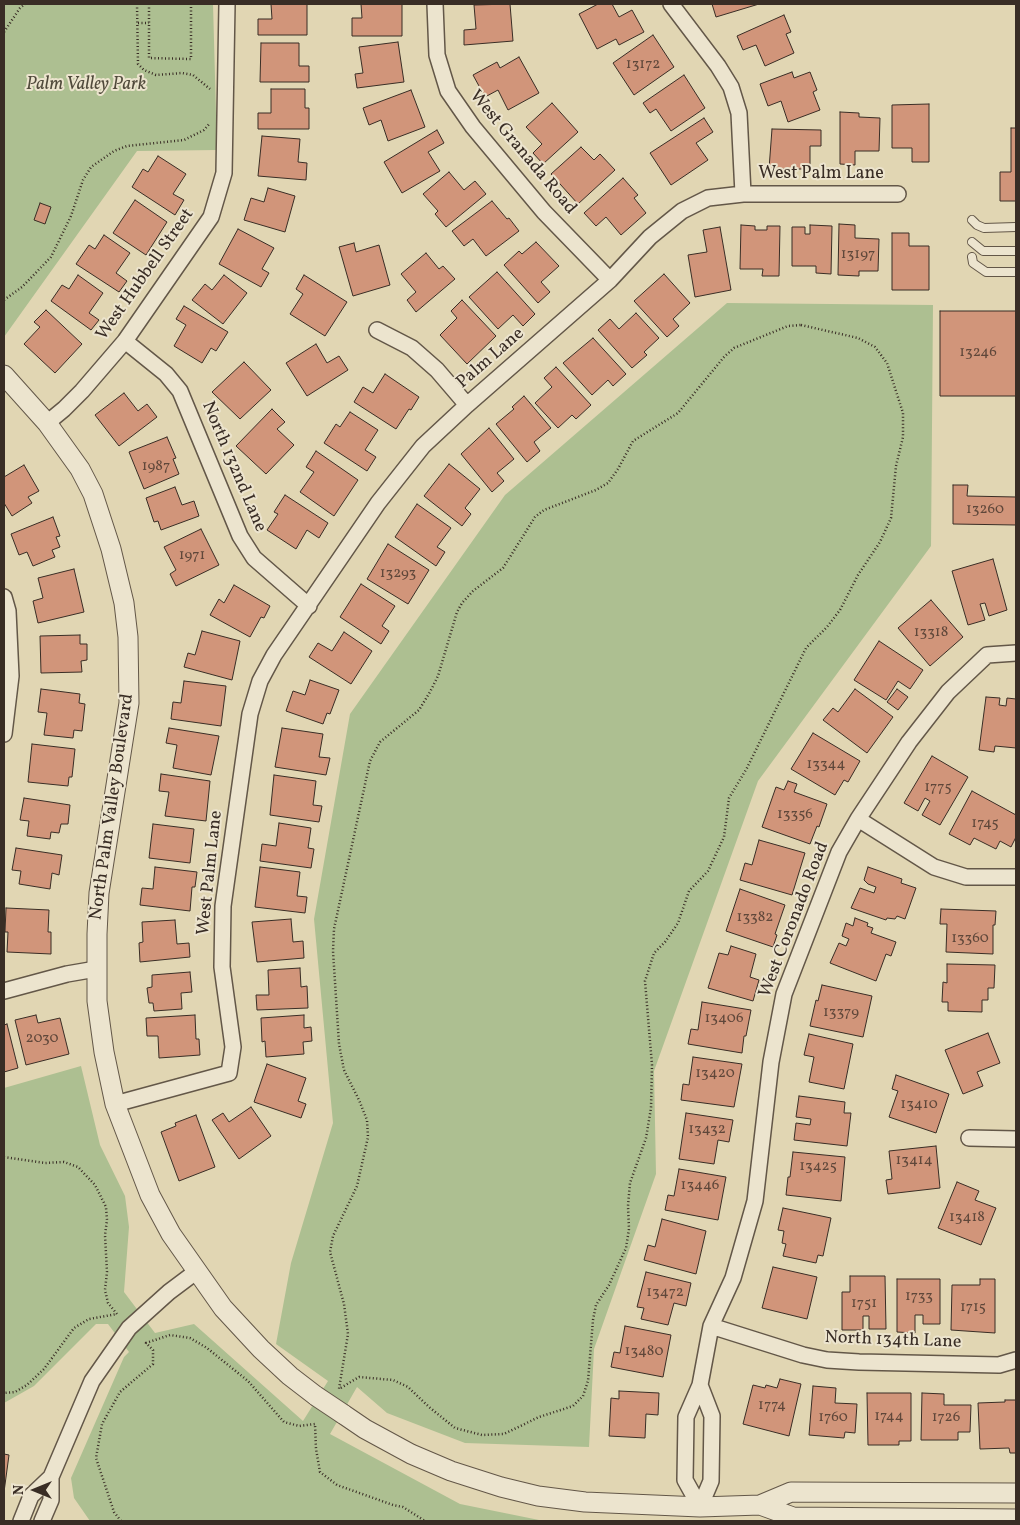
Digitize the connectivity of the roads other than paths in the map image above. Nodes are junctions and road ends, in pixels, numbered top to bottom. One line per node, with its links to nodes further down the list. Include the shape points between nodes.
1 (227, 4): 14 (street, West Hubbell Street, via 224,173 211,217)
2 (435, 4): 12 (street, West Granada Road, via 437,55 448,91 473,127 544,212)
3 (671, 4): 4 (street, via 731,87 739,113)
4 (743, 194): 5 (street, West Palm Lane); 12 (street, Palm Lane, via 708,198 682,211 650,237)
5 (898, 194)
6 (972, 220): 7 (lane, via 984,228)
7 (1016, 227)
8 (972, 242): 9 (lane, via 983,251)
9 (1016, 251)
10 (972, 257): 11 (lane, via 973,263 986,272)
11 (1016, 272)
12 (610, 280): 16 (street, Palm Lane)
13 (377, 330): 16 (street, via 412,348 437,370)
14 (125, 341): 17 (street, West Hubbell Street, via 82,391); 19 (street, North 132nd Lane, via 166,374 180,392 240,536 254,558)
15 (4, 374): 17 (street, North Palm Valley Boulevard)
16 (467, 405): 19 (street, Palm Lane, via 423,446 378,503)
17 (47, 423): 24 (street, North Palm Valley Boulevard, via 80,469 93,494 113,558 128,637 129,703 99,893)
18 (5, 606): 21 (street, via 11,676)
19 (309, 606): 26 (street, West Palm Lane, via 260,680 250,714 223,906 222,967 233,1047 228,1073)
20 (1016, 653): 22 (street, West Coronado Road, via 987,656 948,692 909,742)
21 (4, 734)
22 (858, 819): 23 (street, via 934,867 966,878); 30 (street, West Coronado Road, via 838,852 784,994 771,1062 755,1201 733,1278)
23 (1016, 877)
24 (96, 969): 25 (street); 26 (street, North Palm Valley Boulevard, via 104,1052)
25 (4, 991)
26 (115, 1104): 29 (street, North Palm Valley Boulevard, via 150,1194 171,1234)
27 (969, 1138): 28 (street)
28 (1016, 1139)
29 (197, 1271): 33 (street, via 129,1328 92,1381); 36 (street, North Palm Valley Boulevard, bridge, via 222,1308 290,1376 365,1429 411,1454 450,1472 538,1496 585,1502)
30 (712, 1326): 31 (street, North 134th Lane, via 827,1360 999,1364); 32 (street, West Coronado Road)
31 (1016, 1360)
32 (700, 1385): 36 (street, via 712,1416 711,1481); 36 (street, West Coronado Road, via 686,1416 685,1480)
33 (51, 1477): 38 (street, via 31,1496); 39 (street, via 51,1500)
34 (1016, 1493): 35 (street, North Palm Valley Boulevard, via 792,1492)
35 (760, 1505): 36 (street, North Palm Valley Boulevard); 37 (street, North Palm Valley Boulevard, via 793,1517)
36 (700, 1506)
37 (1016, 1520)
38 (21, 1521)
39 (42, 1521)

